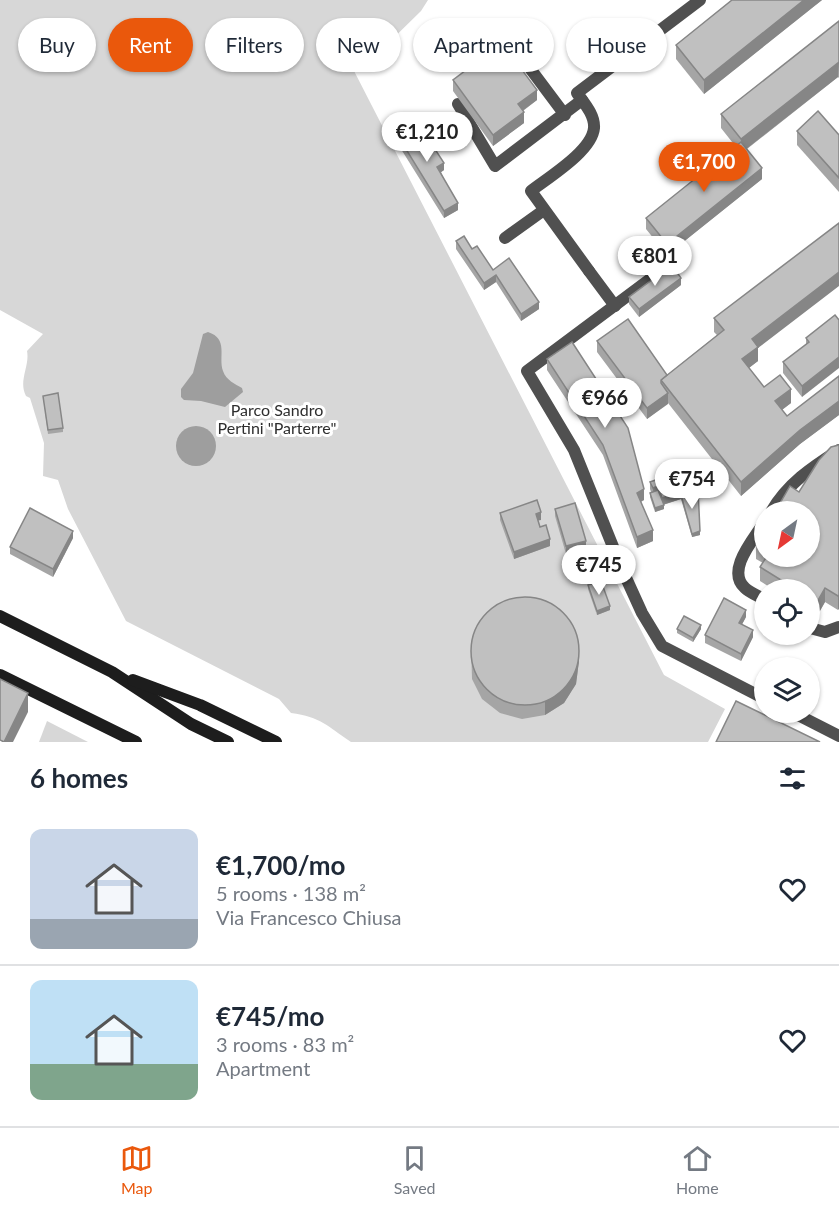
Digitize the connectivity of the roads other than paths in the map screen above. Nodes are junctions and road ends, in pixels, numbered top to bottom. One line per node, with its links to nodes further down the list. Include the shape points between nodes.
1 (700, 0): 3 (street, via 577,93)
2 (533, 72): 5 (street)
3 (582, 100): 5 (street); 6 (street, via 594,128 587,146 531,191)
4 (458, 104): 5 (street, via 495,166)
5 (565, 115)
6 (544, 210): 7 (street); 9 (street)
7 (505, 238)
8 (677, 259): 9 (street)
9 (615, 306): 19 (street, via 527,371 574,450 626,578 662,646)
10 (839, 450): 11 (street, via 815,465)
11 (778, 501)
12 (754, 539): 13 (street, via 739,564 738,577)
13 (754, 593)
14 (0, 616): 17 (main road)
15 (839, 627): 16 (street)
16 (820, 631)
17 (112, 672): 23 (main road, via 191,724); 24 (main road, via 201,705)
18 (0, 675): 22 (main road)
19 (754, 693)
20 (814, 723): 21 (street)
21 (839, 736)
22 (132, 741)
23 (228, 742)
24 (276, 742)

